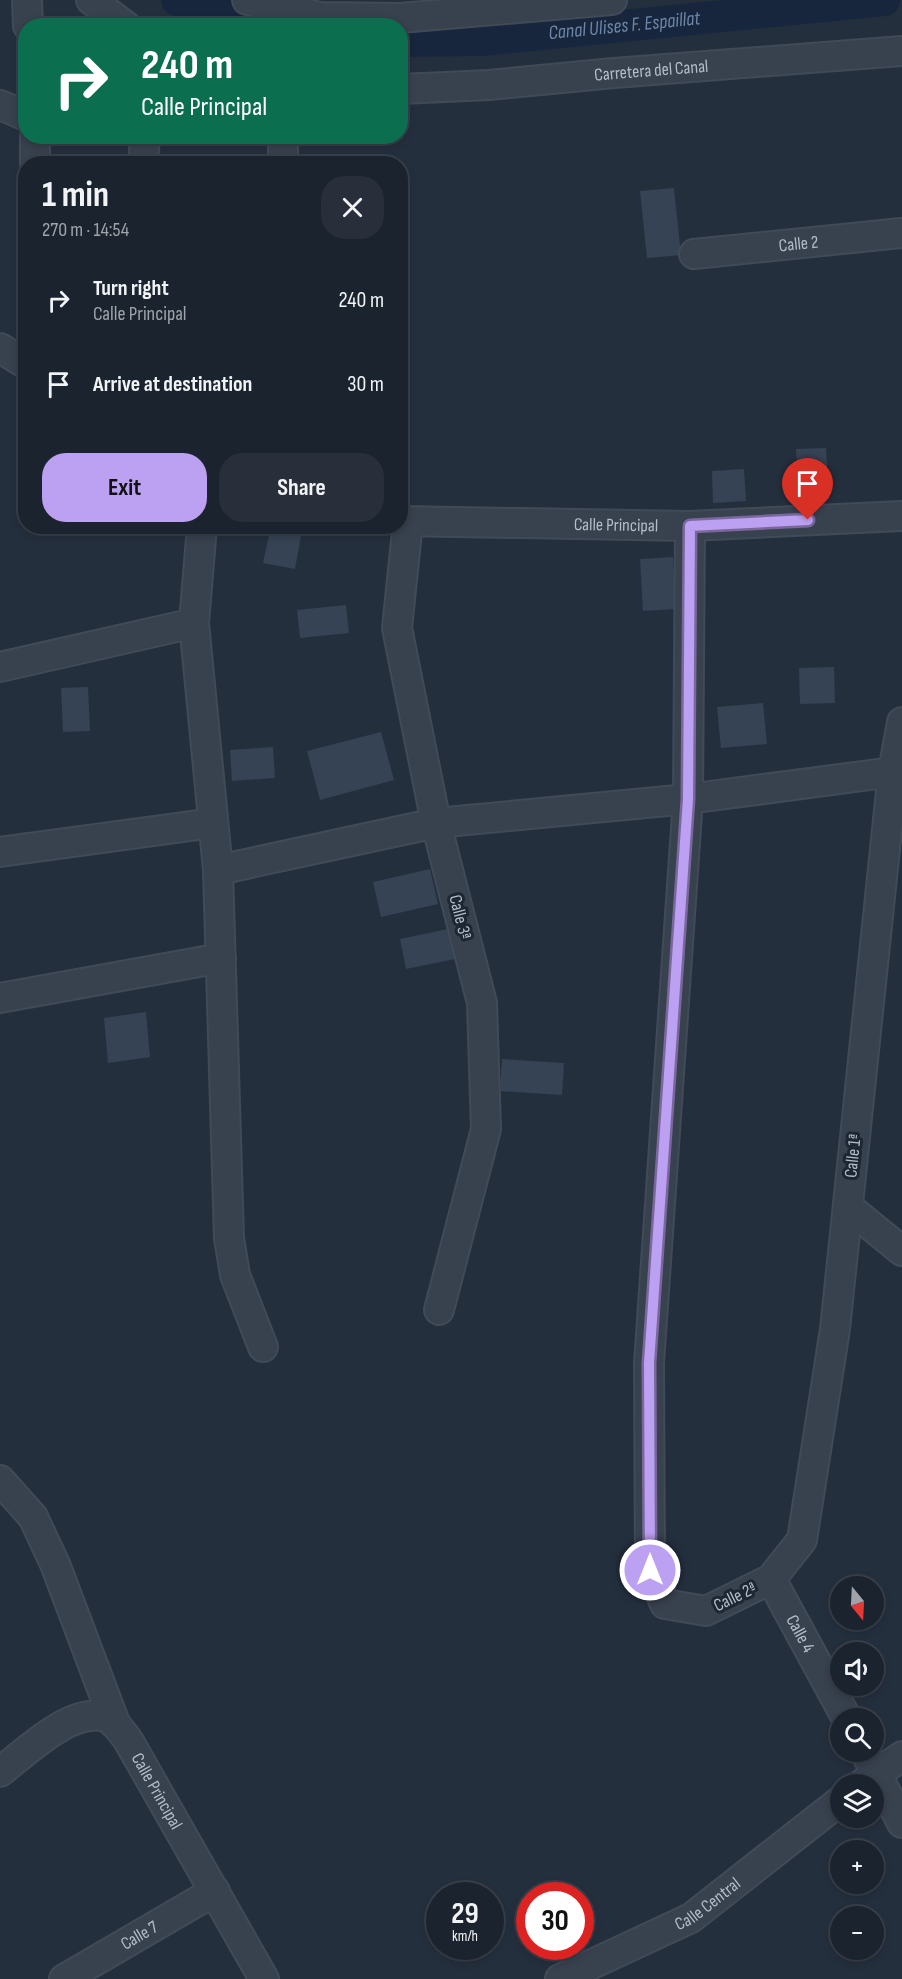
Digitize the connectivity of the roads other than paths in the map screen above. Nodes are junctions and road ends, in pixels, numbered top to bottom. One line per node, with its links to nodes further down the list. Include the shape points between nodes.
1 (27, 0): 5 (street)
2 (91, 0): 6 (street)
3 (247, 0): 4 (street, via 320,17 400,18)
4 (612, 0)
5 (28, 18)
6 (115, 18)
7 (902, 51): 8 (street, Carretera del Canal)
8 (408, 89)
9 (0, 105): 10 (street)
10 (18, 113)
11 (902, 233): 12 (street, Calle 2)
12 (694, 254)
13 (0, 348): 14 (street)
14 (18, 359)
15 (902, 516): 17 (street, Calle Principal)
16 (408, 521): 17 (street, Calle Principal)
17 (690, 526): 24 (street, Calle 2ª)
18 (201, 534): 20 (street)
19 (403, 534): 26 (street, Calle 3ª, via 398,628)
20 (194, 623): 21 (street); 25 (street)
21 (0, 667)
22 (902, 722): 23 (street, Calle 1ª)
23 (893, 772): 24 (street); 31 (street, Calle 1ª)
24 (688, 799): 26 (street); 36 (street, Calle 2ª, via 649,1363 650,1570 665,1604 706,1611)
25 (213, 823): 27 (street); 28 (street)
26 (436, 823): 28 (street); 33 (street, Calle 3ª, via 482,1003 486,1129)
27 (0, 852)
28 (218, 870): 29 (street)
29 (220, 958): 30 (street); 34 (street, via 229,1238 235,1275)
30 (0, 998)
31 (848, 1207): 32 (street); 36 (street, Calle 1ª, via 835,1329 802,1540)
32 (902, 1251)
33 (439, 1310)
34 (263, 1347)
35 (0, 1480): 38 (street, Calle Principal, via 33,1517 55,1564)
36 (771, 1579): 37 (street, Calle 4)
37 (842, 1708)
38 (115, 1723): 41 (street, via 102,1716 82,1717 52,1732); 44 (street, Calle Principal)
39 (902, 1756): 40 (street)
40 (868, 1770): 43 (street)
41 (0, 1772)
42 (830, 1810): 47 (street, Calle Central, via 691,1918)
43 (902, 1823)
44 (214, 1891): 45 (street, Calle 7); 46 (street, Calle Principal)
45 (64, 1979)
46 (264, 1979)
47 (560, 1979)

